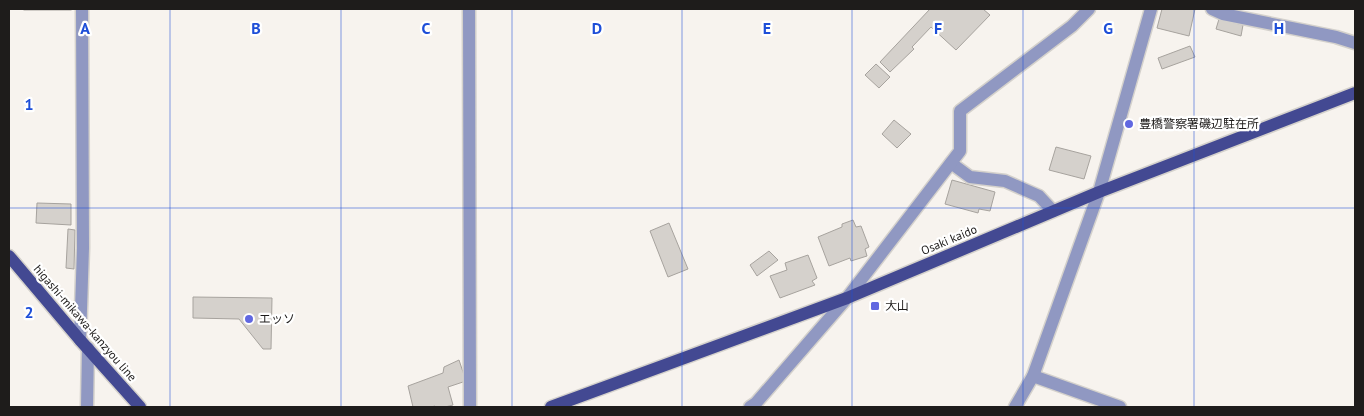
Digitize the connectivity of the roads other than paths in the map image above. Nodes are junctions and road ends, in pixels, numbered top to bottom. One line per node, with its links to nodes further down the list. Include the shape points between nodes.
1 (82, 9): 13 (street)
2 (469, 9): 18 (street)
3 (1089, 9): 8 (street, via 1072,26 960,111 960,151)
4 (1151, 9): 9 (street)
5 (1212, 9): 6 (street)
6 (1355, 43)
7 (1355, 92): 9 (main road, Osaki kaido)
8 (952, 163): 10 (street, via 970,177 1005,181 1039,196); 12 (street)
9 (1099, 192): 10 (main road, Osaki kaido); 14 (street)
10 (1054, 211): 12 (main road, Osaki kaido)
11 (9, 256): 13 (main road, higashi-mikawa-kanzyou line)
12 (847, 298): 15 (street); 19 (main road, Osaki kaido)
13 (84, 344): 16 (street); 17 (main road, higashi-mikawa-kanzyou line)
14 (1033, 376): 20 (street); 21 (street)
15 (755, 406)
16 (87, 407)
17 (140, 407)
18 (470, 407)
19 (551, 407)
20 (1015, 407)
21 (1120, 407)

